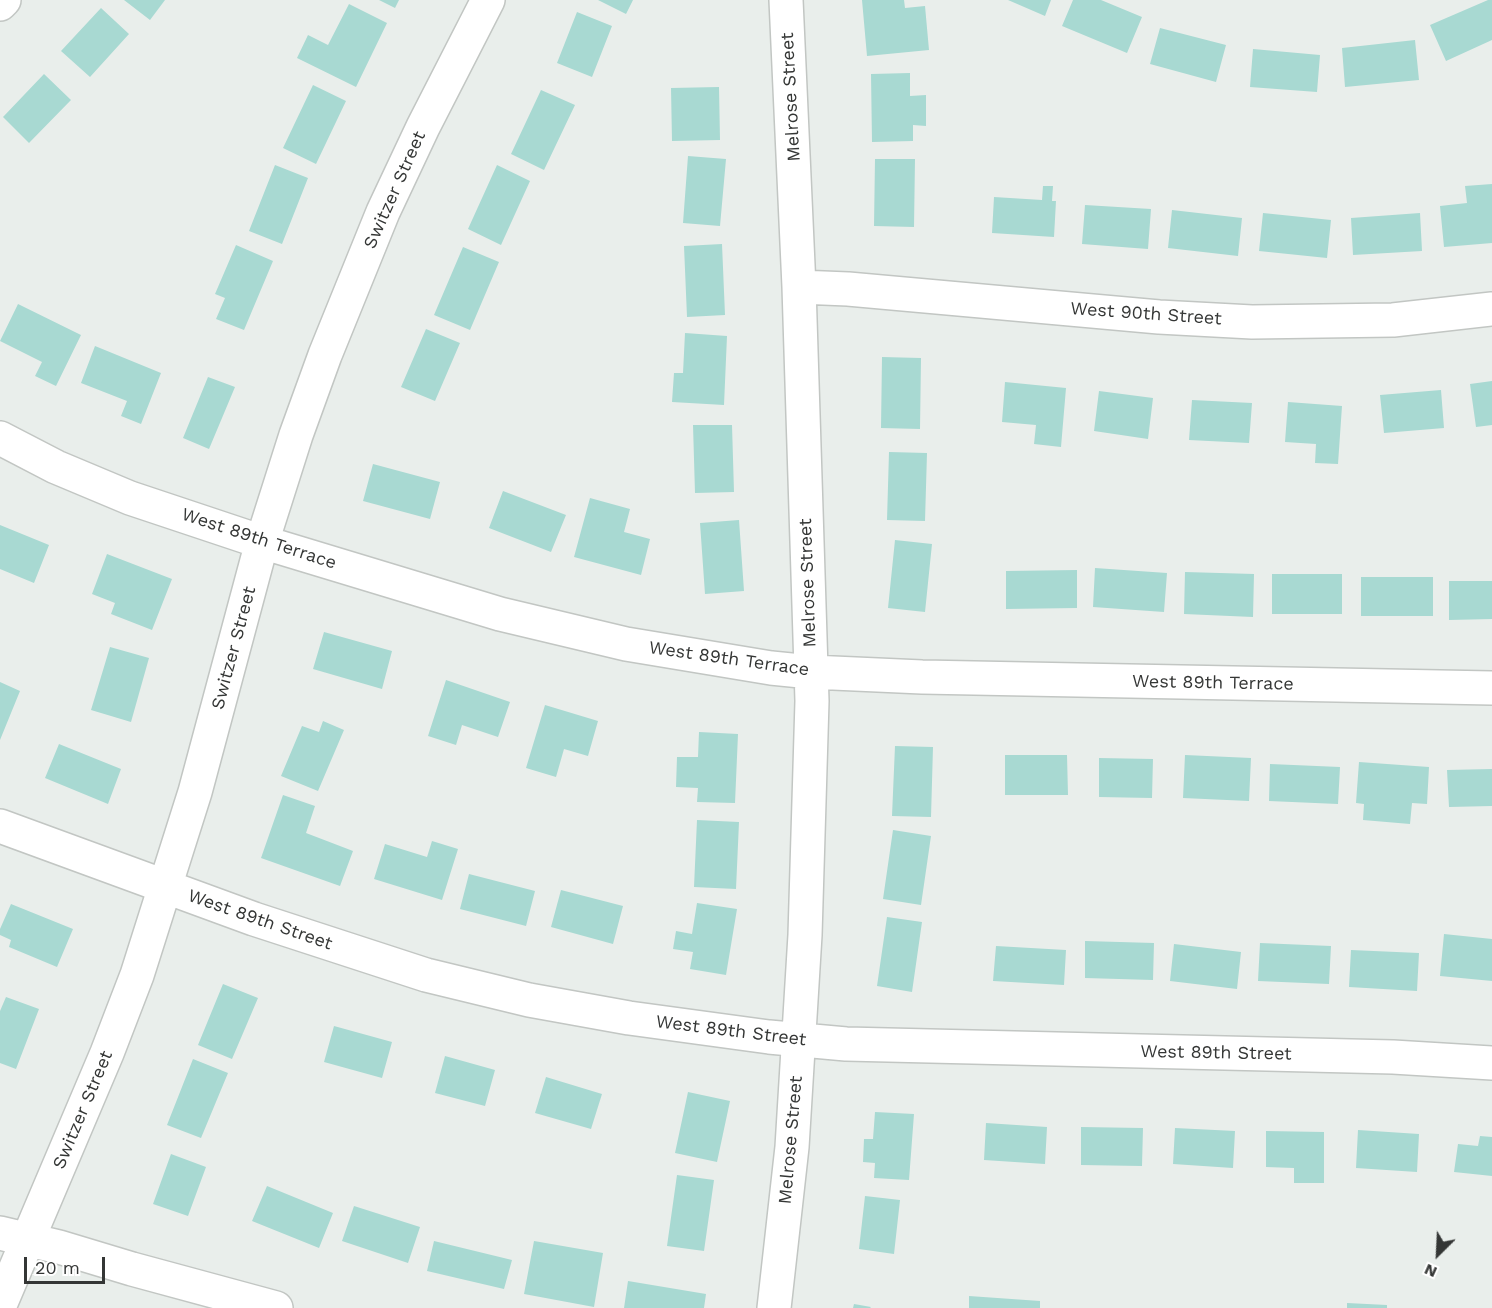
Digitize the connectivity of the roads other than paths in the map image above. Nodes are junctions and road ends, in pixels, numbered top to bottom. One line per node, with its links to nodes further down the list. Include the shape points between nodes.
1 (4, 0): 4 (street)
2 (488, 0): 8 (street, Switzer Street, via 383,212 325,355)
3 (786, 0): 5 (street, Melrose Street)
4 (0, 4)
5 (799, 287): 6 (street, West 90th Street, via 1252,322 1393,320); 9 (street, Melrose Street)
6 (1492, 309)
7 (0, 438): 8 (street, West 89th Terrace, via 130,498)
8 (262, 542): 9 (street, West 89th Terrace, via 500,615 626,644); 12 (street, Switzer Street)
9 (811, 672): 10 (street, West 89th Terrace); 13 (street, Melrose Street)
10 (1492, 688)
11 (0, 826): 12 (street, West 89th Street)
12 (166, 886): 13 (street, West 89th Street, via 426,975 529,1000 629,1018); 15 (street, Switzer Street, via 108,1053)
13 (799, 1040): 14 (street, West 89th Street); 18 (street, Melrose Street)
14 (1492, 1063)
15 (14, 1236): 16 (street, Switzer Street); 17 (street)
16 (0, 1305)
17 (276, 1308)
18 (774, 1308)

